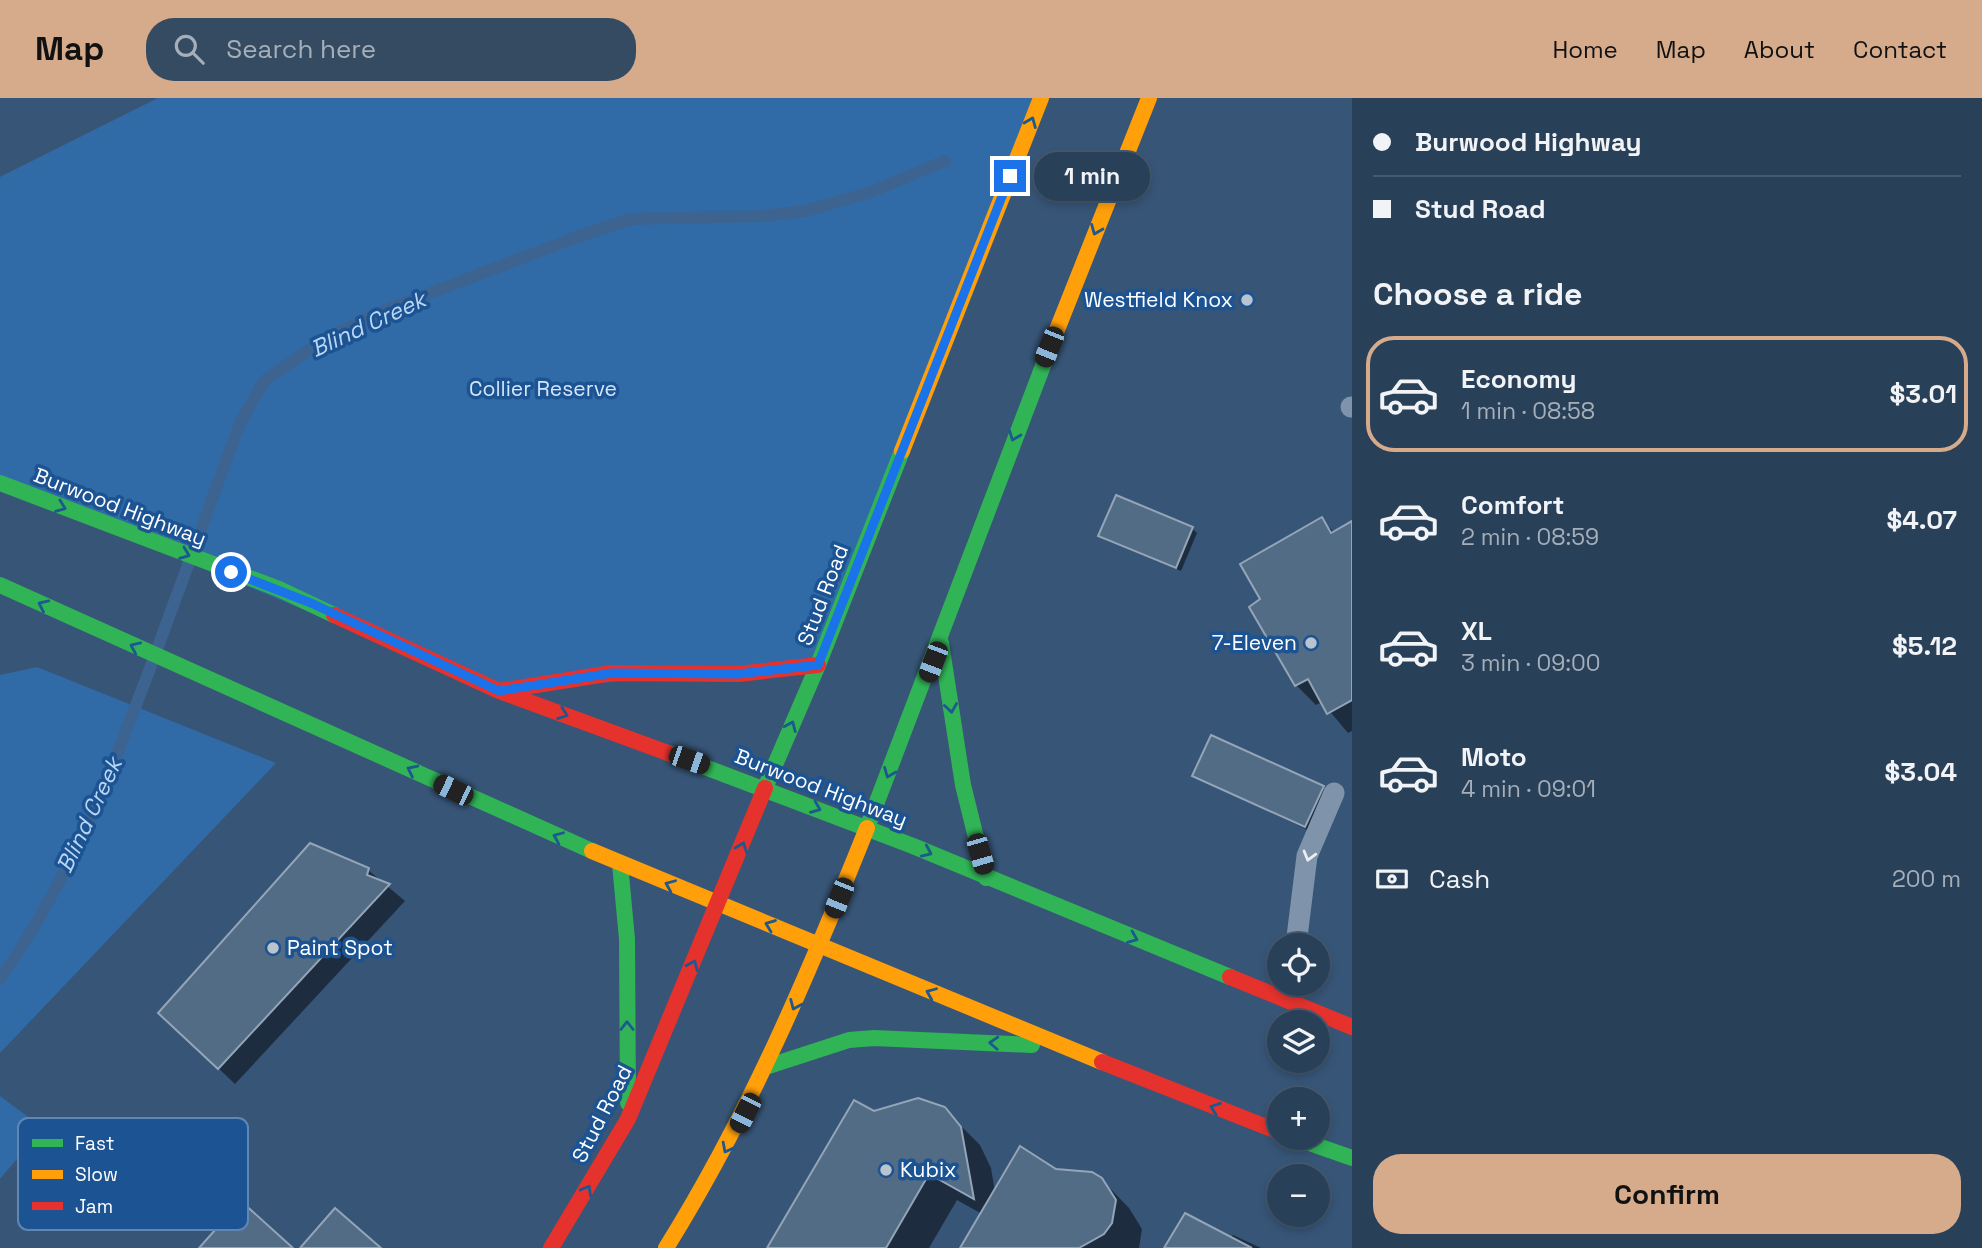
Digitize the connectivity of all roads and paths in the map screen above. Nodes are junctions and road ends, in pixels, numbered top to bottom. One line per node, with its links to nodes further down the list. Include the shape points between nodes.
1 (1041, 98): 6 (main road, Stud Road, one-way to 1)
2 (1149, 98): 5 (main road, one-way to 5, via 1006,458)
3 (0, 484): 7 (main road, Burwood Highway, one-way to 7, via 311,603)
4 (0, 585): 11 (main road, one-way to 4)
5 (941, 641): 10 (main road, one-way to 10); 12 (main road, one-way to 12, via 963,785)
6 (818, 665): 7 (main road, via 738,674 612,673); 8 (main road, Stud Road, one-way to 6)
7 (499, 691): 8 (main road, Burwood Highway, one-way to 8)
8 (765, 788): 10 (main road, Burwood Highway, one-way to 10); 13 (main road, Stud Road, one-way to 8)
9 (1334, 793): 14 (lane, one-way to 14, via 1307,856)
10 (867, 828): 12 (main road, Burwood Highway, one-way to 12); 15 (main road)
11 (620, 864): 13 (main road, one-way to 11); 21 (main road, one-way to 11, via 627,939)
12 (986, 878): 16 (main road, Burwood Highway, one-way to 16)
13 (719, 905): 15 (main road, one-way to 13); 21 (main road, Stud Road, one-way to 13)
14 (1297, 933)
15 (820, 945): 19 (main road, one-way to 15); 20 (main road, one-way to 20)
16 (1267, 984)
17 (1297, 996): 18 (main road, Burwood Highway)
18 (1352, 1027)
19 (1062, 1047): 20 (main road, one-way to 20, via 874,1038 849,1040); 22 (main road, one-way to 19)
20 (769, 1066): 26 (main road, one-way to 26, via 708,1184)
21 (628, 1119): 25 (main road, Stud Road, one-way to 21)
22 (1267, 1127)
23 (1329, 1150): 24 (main road)
24 (1352, 1158)
25 (551, 1248)
26 (666, 1248)

